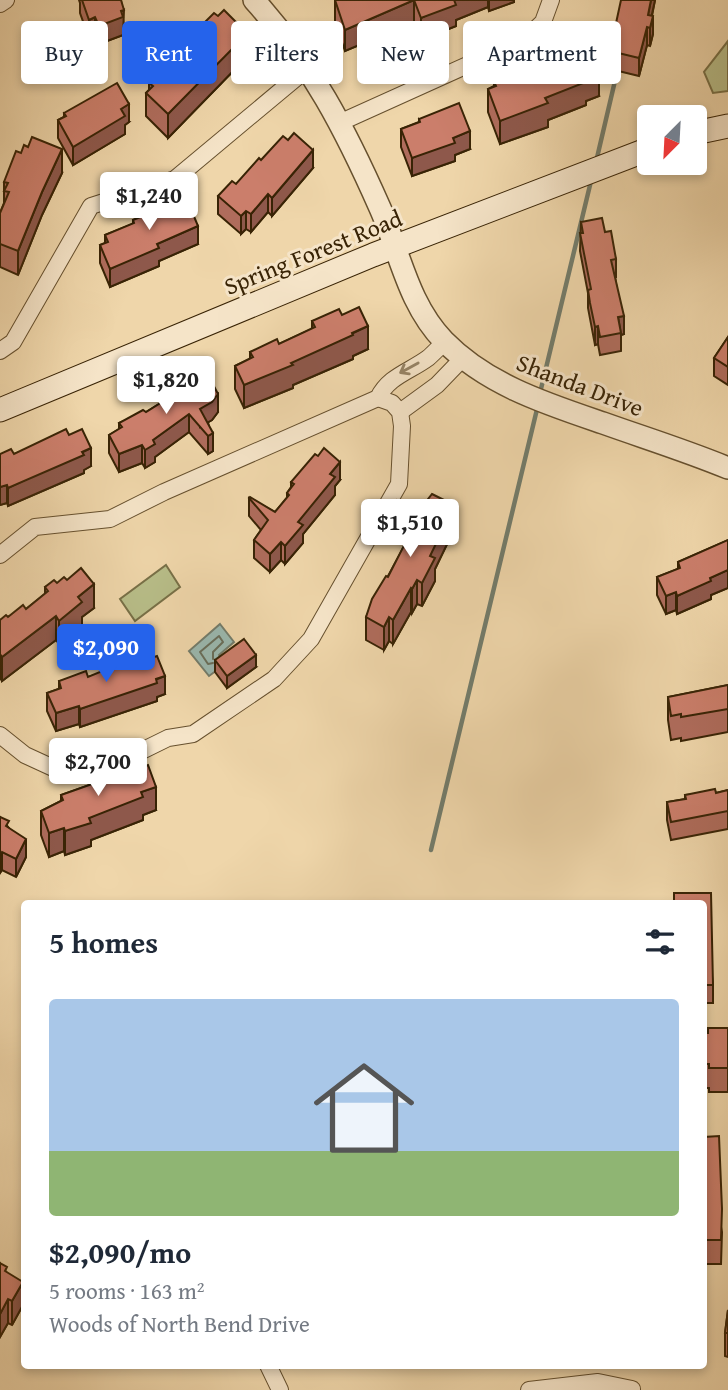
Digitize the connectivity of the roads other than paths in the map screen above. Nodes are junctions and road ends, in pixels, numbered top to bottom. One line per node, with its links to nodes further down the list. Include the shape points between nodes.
1 (6, 0): 4 (street)
2 (254, 0): 5 (street, Shanda Drive)
3 (551, 0): 8 (street, via 543,22 525,38)
4 (0, 5)
5 (271, 21)
6 (290, 84): 14 (street, via 174,179 91,206 13,342)
7 (318, 84): 8 (street, Shanda Drive)
8 (339, 123): 12 (street, Shanda Drive)
9 (728, 126): 10 (main road)
10 (707, 131)
11 (637, 154): 12 (main road, Spring Forest Road)
12 (393, 247): 13 (street, Shanda Drive, via 414,297); 17 (main road, Spring Forest Road)
13 (445, 342): 15 (street, Shanda Drive); 16 (street, one-way to 16, via 384,386)
14 (0, 351)
15 (464, 357): 18 (street, via 437,385); 19 (street, Shanda Drive, via 498,382 542,402)
16 (378, 398): 18 (street); 20 (street, via 110,519 35,527)
17 (0, 410)
18 (400, 412): 21 (street, via 399,484 311,639 274,680 193,734 168,738 103,770 62,772 25,755)
19 (728, 468)
20 (0, 555)
21 (0, 735)
22 (270, 1369): 24 (street)
23 (632, 1389): 25 (street, via 598,1382)
24 (280, 1390)
25 (529, 1390)

